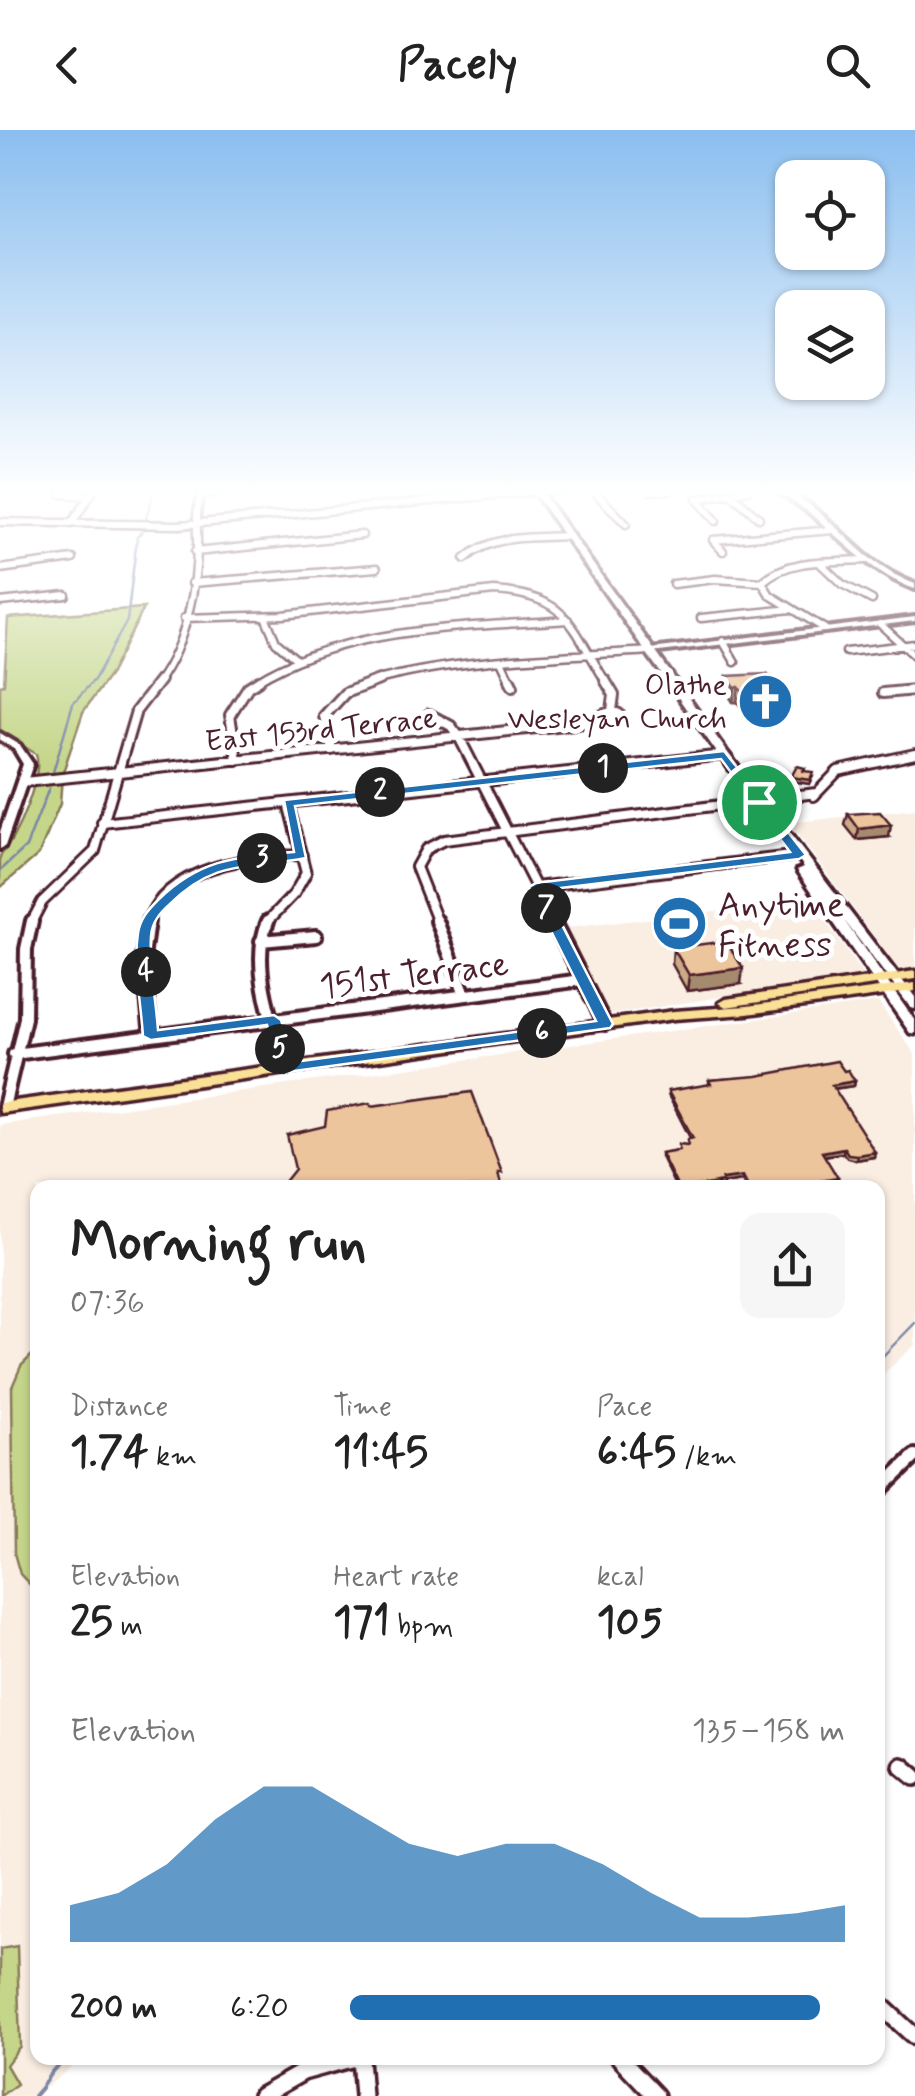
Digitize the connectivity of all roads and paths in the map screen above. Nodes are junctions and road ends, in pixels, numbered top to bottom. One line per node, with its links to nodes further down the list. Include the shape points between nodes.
1 (208, 582): 7 (street)
2 (601, 582): 25 (main road)
3 (692, 582): 8 (street)
4 (758, 582): 5 (street)
5 (762, 582): 14 (street)
6 (840, 582): 12 (street)
7 (192, 583): 16 (street)
8 (674, 584)
9 (547, 588): 11 (street)
10 (66, 594): 13 (street)
11 (536, 596): 15 (street, via 494,592); 19 (street)
12 (872, 600)
13 (0, 602)
14 (792, 609): 17 (street); 21 (street)
15 (265, 616): 16 (street); 29 (street, via 270,636)
16 (184, 618): 42 (street, via 176,654 136,710)
17 (701, 618)
18 (915, 619): 20 (street)
19 (568, 620): 27 (street); 29 (street, via 360,640)
20 (880, 624): 21 (street); 24 (street)
21 (825, 628): 22 (street)
22 (724, 641): 25 (street); 30 (street)
23 (915, 644): 24 (street)
24 (901, 646): 26 (street); 28 (street)
25 (651, 651): 27 (street); 39 (main road)
26 (846, 652)
27 (591, 656): 31 (street); 36 (street, East 153rd Terrace, via 614,694 616,713 584,723)
28 (915, 656)
29 (297, 660): 41 (street, via 258,678 236,704 229,727)
30 (735, 662)
31 (502, 663): 32 (street); 38 (street, via 408,674 345,693 324,716)
32 (513, 686)
33 (915, 690): 34 (street)
34 (883, 692)
35 (429, 714): 36 (street)
36 (459, 737): 38 (street, East 153rd Terrace); 44 (street)
37 (2, 739): 43 (street, via 24,755)
38 (332, 750): 41 (street, East 153rd Terrace)
39 (724, 755): 44 (street); 45 (main road)
40 (915, 756): 45 (street, via 838,771 816,793 791,802)
41 (238, 760): 42 (street, East 153rd Terrace)
42 (116, 773): 43 (street, East 153rd Terrace); 47 (street)
43 (24, 782): 49 (street)
44 (481, 782): 46 (street); 48 (street)
45 (759, 802): 48 (street); 50 (main road)
46 (288, 803): 47 (street); 51 (street)
47 (102, 823): 64 (street, via 90,859 32,918 26,1014)
48 (508, 830): 52 (street); 58 (street, via 440,841 416,862)
49 (0, 846)
50 (799, 855): 52 (street); 57 (main road, via 799,864)
51 (302, 856): 54 (street, via 304,881 264,926); 63 (street, via 206,869 154,911 144,934)
52 (536, 887): 56 (street)
53 (316, 936): 54 (street)
54 (261, 941): 60 (street)
55 (915, 975): 57 (main road)
56 (582, 980): 58 (street, 151st Terrace); 61 (street)
57 (896, 985): 59 (main road); 61 (main road, via 748,1010); 62 (main road)
58 (465, 994): 60 (street, 151st Terrace)
59 (915, 1006)
60 (274, 1020): 63 (street, 151st Terrace); 65 (street)
61 (605, 1024): 65 (main road)
62 (915, 1030)
63 (151, 1036): 64 (street, 151st Terrace)
64 (14, 1054): 66 (street)
65 (287, 1068): 66 (main road)
66 (2, 1108)
67 (915, 1456): 68 (street)
68 (885, 1485)
69 (885, 2009): 70 (street)
70 (915, 2037)
71 (330, 2065): 74 (street)
72 (358, 2065): 75 (street)
73 (627, 2065): 76 (street)
74 (261, 2096)
75 (363, 2096)
76 (656, 2096)

